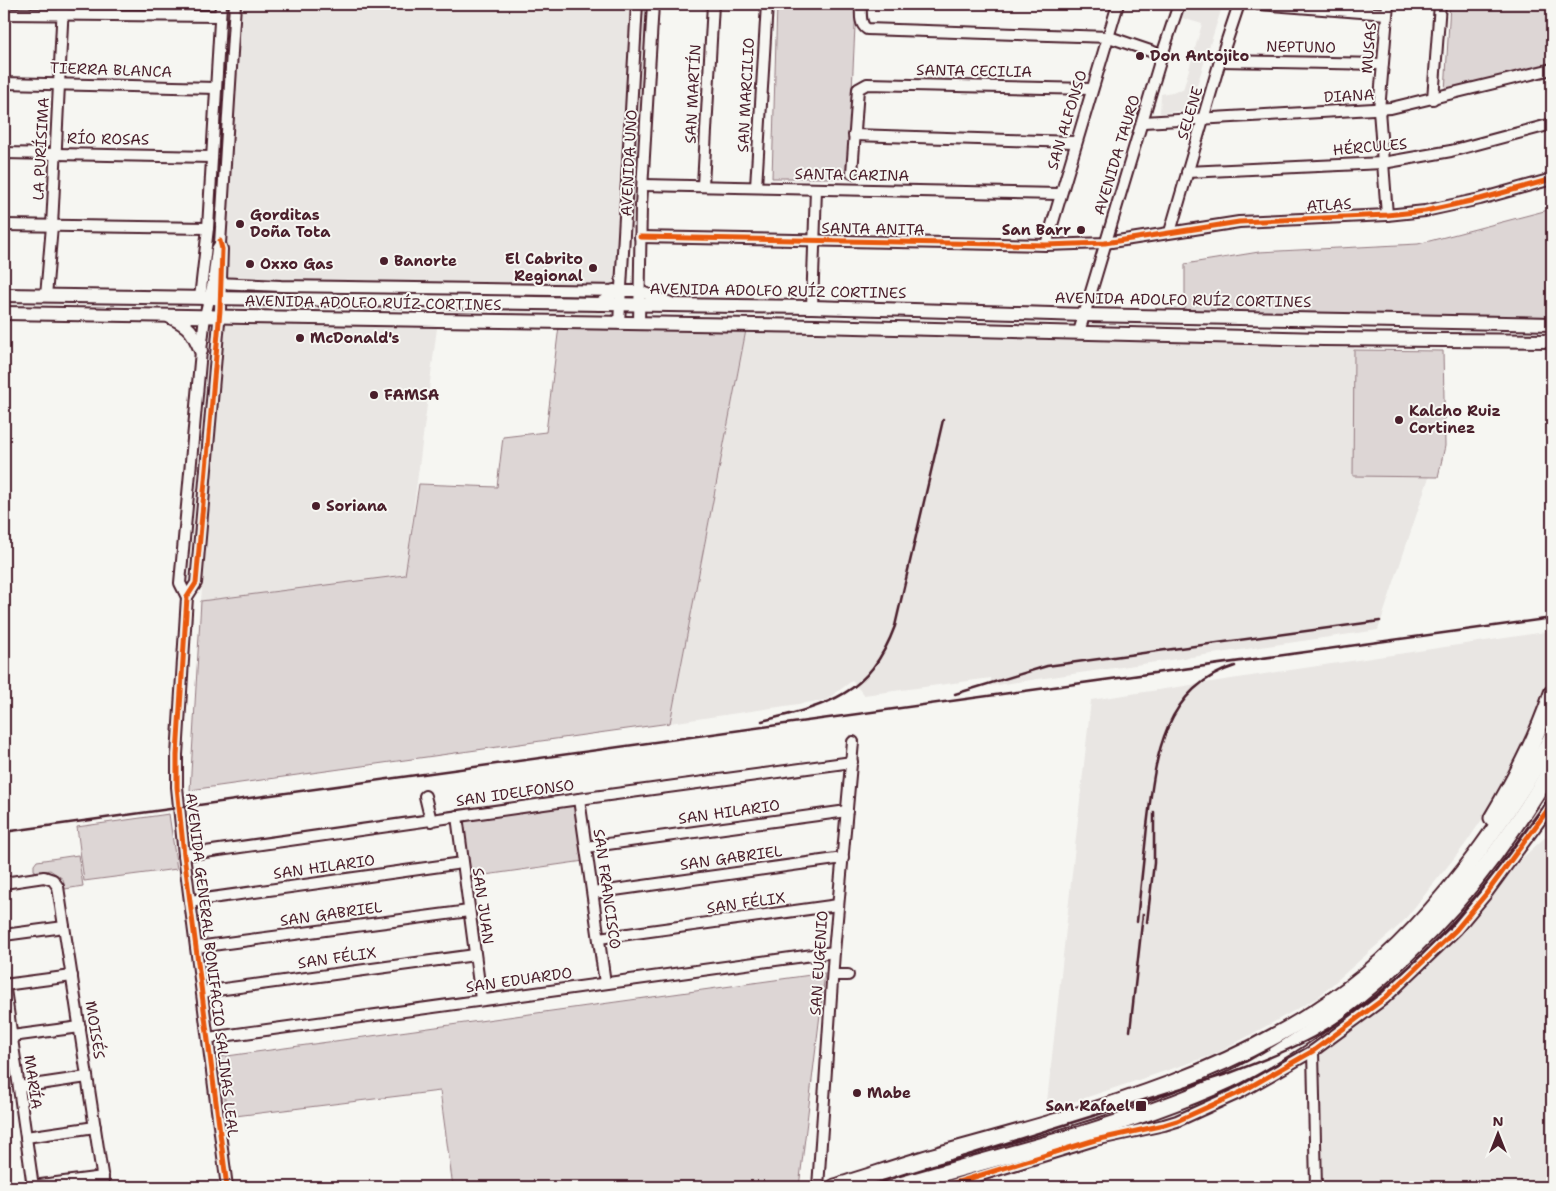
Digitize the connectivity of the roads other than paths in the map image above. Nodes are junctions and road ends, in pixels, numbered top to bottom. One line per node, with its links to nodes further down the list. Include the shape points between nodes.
1 (221, 4): 16 (street)
2 (235, 4): 18 (street, AVENIDA GENERAL BONIFACIO SALINAS LEAL)
3 (713, 4): 44 (street, SAN MARTÍN)
4 (767, 4): 45 (street, SAN MARCILIO)
5 (861, 4): 19 (street, via 862,26 866,30)
6 (1118, 4): 19 (street, SAN ALFONSO)
7 (1179, 4): 20 (street, AVENIDA TAURO)
8 (1239, 4): 21 (street, SELENE)
9 (1259, 4): 14 (street)
10 (1440, 4): 28 (street)
11 (636, 8): 13 (street); 49 (street, AVENIDA UNO)
12 (63, 9): 15 (street); 16 (street); 25 (street, LA PURÍSIMA)
13 (653, 9): 43 (street, AVENIDA UNO)
14 (1387, 9): 22 (street, MUSAS)
15 (4, 14)
16 (220, 16): 17 (street)
17 (219, 33): 18 (street); 26 (street)
18 (233, 33): 39 (street, AVENIDA GENERAL BONIFACIO SALINAS LEAL)
19 (1109, 37): 20 (street); 27 (street, SAN ALFONSO)
20 (1162, 55): 31 (street, AVENIDA TAURO)
21 (1220, 61): 22 (street, NEPTUNO); 30 (street, SELENE)
22 (1382, 64): 29 (street, MUSAS)
23 (1552, 69): 28 (street, DIANA)
24 (4, 83): 25 (street, TIERRA BLANCA)
25 (60, 84): 26 (street, TIERRA BLANCA); 36 (street, LA PURÍSIMA)
26 (216, 88): 37 (street)
27 (1092, 89): 33 (street, SANTA CECILIA, via 867,84 858,89); 34 (street, SAN ALFONSO)
28 (1433, 99): 29 (street, DIANA)
29 (1379, 110): 30 (street, DIANA); 38 (street, MUSAS)
30 (1204, 119): 31 (street, DIANA); 40 (street, SELENE)
31 (1143, 122): 58 (street, AVENIDA TAURO)
32 (1552, 124): 38 (street, HÉRCULES, via 1451,151)
33 (854, 135): 34 (street); 41 (street)
34 (1075, 142): 48 (street, SAN ALFONSO)
35 (4, 153): 36 (street, RÍO ROSAS)
36 (56, 153): 37 (street, RÍO ROSAS); 53 (street, LA PURÍSIMA)
37 (212, 157): 47 (street)
38 (1383, 163): 40 (street, HÉRCULES); 51 (street, MUSAS)
39 (224, 169): 47 (street); 60 (street, AVENIDA GENERAL BONIFACIO SALINAS LEAL)
40 (1187, 172): 55 (street, SELENE)
41 (852, 173)
42 (1552, 179): 51 (street, ATLAS, via 1444,207)
43 (642, 185): 44 (street, SANTA CARINA); 50 (street, AVENIDA UNO)
44 (703, 185): 45 (street, SANTA CARINA)
45 (756, 187): 46 (street, SANTA CARINA)
46 (816, 189): 48 (street, SANTA CARINA); 57 (street)
47 (210, 190): 54 (street)
48 (1060, 194): 59 (street, SAN ALFONSO)
49 (626, 205): 50 (street); 61 (street, AVENIDA UNO)
50 (641, 206): 56 (street, AVENIDA UNO)
51 (1387, 215): 55 (street, ATLAS, via 1239,222)
52 (4, 225): 53 (street)
53 (52, 226): 54 (street); 65 (street, LA PURÍSIMA)
54 (208, 228): 66 (street)
55 (1170, 232): 58 (street, ATLAS)
56 (640, 237): 57 (street, SANTA ANITA); 63 (street, AVENIDA UNO)
57 (815, 240): 59 (street, SANTA ANITA); 71 (street)
58 (1105, 243): 59 (street, SANTA ANITA); 73 (street, AVENIDA TAURO)
59 (1046, 245)
60 (218, 283): 62 (street); 66 (street, AVENIDA GENERAL BONIFACIO SALINAS LEAL)
61 (618, 291): 62 (street); 63 (street); 67 (main road); 68 (street, AVENIDA UNO)
62 (281, 292): 66 (main road, AVENIDA ADOLFO RUÍZ CORTINES); 67 (main road, AVENIDA ADOLFO RUÍZ CORTINES)
63 (639, 292): 69 (street, AVENIDA UNO); 70 (street)
64 (4, 295): 65 (main road, AVENIDA ADOLFO RUÍZ CORTINES)
65 (46, 296): 66 (main road, AVENIDA ADOLFO RUÍZ CORTINES)
66 (210, 298): 75 (street, AVENIDA GENERAL BONIFACIO SALINAS LEAL); 76 (street, AVENIDA GENERAL BONIFACIO SALINAS LEAL)
67 (599, 304): 68 (main road, AVENIDA ADOLFO RUÍZ CORTINES)
68 (621, 304): 69 (main road, AVENIDA ADOLFO RUÍZ CORTINES); 77 (street, AVENIDA UNO)
69 (639, 305): 70 (main road, AVENIDA ADOLFO RUÍZ CORTINES); 78 (street, AVENIDA UNO)
70 (681, 306): 71 (main road, AVENIDA ADOLFO RUÍZ CORTINES)
71 (812, 307): 73 (main road, AVENIDA ADOLFO RUÍZ CORTINES)
72 (4, 313): 74 (main road, AVENIDA ADOLFO RUÍZ CORTINES)
73 (1084, 315): 79 (main road, AVENIDA ADOLFO RUÍZ CORTINES); 80 (street, AVENIDA TAURO)
74 (168, 316): 75 (main road, AVENIDA ADOLFO RUÍZ CORTINES); 82 (main road, via 189,327)
75 (205, 316): 76 (main road, AVENIDA ADOLFO RUÍZ CORTINES); 82 (street, AVENIDA GENERAL BONIFACIO SALINAS LEAL)
76 (220, 316): 77 (main road, AVENIDA ADOLFO RUÍZ CORTINES); 83 (street, AVENIDA GENERAL BONIFACIO SALINAS LEAL, via 196,583)
77 (619, 323): 78 (main road, AVENIDA ADOLFO RUÍZ CORTINES)
78 (639, 324): 80 (main road, AVENIDA ADOLFO RUÍZ CORTINES)
79 (1552, 324)
80 (1079, 332): 81 (main road, AVENIDA ADOLFO RUÍZ CORTINES)
81 (1552, 341)
82 (201, 351): 83 (street, AVENIDA GENERAL BONIFACIO SALINAS LEAL, via 180,583)
83 (187, 597): 96 (street, AVENIDA GENERAL BONIFACIO SALINAS LEAL, via 176,776)
84 (1552, 694): 99 (highway, via 1535,740 1514,782 1470,854)
85 (1552, 736): 99 (highway, via 1512,805)
86 (853, 742): 87 (street, SAN EUGENIO)
87 (852, 762): 90 (street, SAN IDELFONSO); 92 (street, SAN EUGENIO)
88 (1552, 766): 125 (highway, via 1469,890 1374,985 1259,1065 1191,1097)
89 (425, 796): 94 (street)
90 (579, 799): 93 (street, SAN IDELFONSO); 95 (street, SAN FRANCISCO)
91 (1552, 804): 122 (street, via 1456,930 1385,998)
92 (847, 811): 95 (street, SAN HILARIO); 97 (street, SAN EUGENIO)
93 (457, 816): 94 (street, SAN IDELFONSO); 98 (street, SAN JUAN)
94 (431, 820): 96 (street, SAN IDELFONSO)
95 (586, 848): 101 (street, SAN FRANCISCO)
96 (184, 854): 102 (street, AVENIDA GENERAL BONIFACIO SALINAS LEAL)
97 (843, 858): 101 (street, SAN GABRIEL); 103 (street, SAN EUGENIO)
98 (462, 863): 102 (street, SAN HILARIO); 104 (street, SAN JUAN)
99 (1461, 875): 127 (highway, via 1425,920 1398,946 1349,989 1313,1014 1243,1054 1196,1074 1157,1090)
100 (4, 883): 105 (street, MOISÉS, via 44,877 53,880 58,887)
101 (593, 893): 107 (street, SAN FRANCISCO)
102 (190, 901): 108 (street, AVENIDA GENERAL BONIFACIO SALINAS LEAL)
103 (838, 905): 107 (street, SAN FÉLIX); 109 (street, SAN EUGENIO)
104 (469, 911): 108 (street, SAN GABRIEL); 110 (street, SAN JUAN)
105 (64, 927): 106 (street); 113 (street, MOISÉS)
106 (4, 935)
107 (599, 938): 115 (street, SAN FRANCISCO)
108 (197, 947): 117 (street, AVENIDA GENERAL BONIFACIO SALINAS LEAL)
109 (834, 952): 111 (street, SAN EUGENIO); 115 (street, SAN EDUARDO)
110 (475, 955): 117 (street, SAN FÉLIX); 118 (street, SAN JUAN)
111 (832, 975): 112 (street); 135 (street, SAN EUGENIO)
112 (848, 975)
113 (72, 976): 116 (street); 119 (street, MOISÉS)
114 (4, 982): 116 (street, MARÍA)
115 (604, 983): 118 (street, SAN EDUARDO)
116 (4, 986): 120 (street, MARÍA)
117 (202, 992): 121 (street, AVENIDA GENERAL BONIFACIO SALINAS LEAL)
118 (481, 1000): 121 (street, SAN EDUARDO)
119 (80, 1027): 120 (street); 123 (street, MOISÉS)
120 (12, 1036): 124 (street, MARÍA)
121 (208, 1038): 134 (street, AVENIDA GENERAL BONIFACIO SALINAS LEAL)
122 (1313, 1051): 129 (street, via 1241,1092 1177,1121); 141 (street)
123 (87, 1077): 124 (street); 126 (street, MOISÉS)
124 (19, 1087): 128 (street, MARÍA)
125 (1138, 1116): 129 (highway); 138 (highway, bridge)
126 (95, 1127): 128 (street); 131 (street, MOISÉS)
127 (1038, 1128): 130 (highway); 136 (highway)
128 (26, 1137): 133 (street, MARÍA)
129 (1095, 1140): 132 (street)
130 (922, 1168): 137 (highway); 139 (highway, via 918,1175 919,1184)
131 (103, 1182): 133 (street)
132 (954, 1185): 140 (street)
133 (33, 1187)
134 (227, 1187)
135 (818, 1187)
136 (835, 1187)
137 (873, 1187)
138 (893, 1187)
139 (930, 1187)
140 (942, 1187)
141 (1316, 1187)

